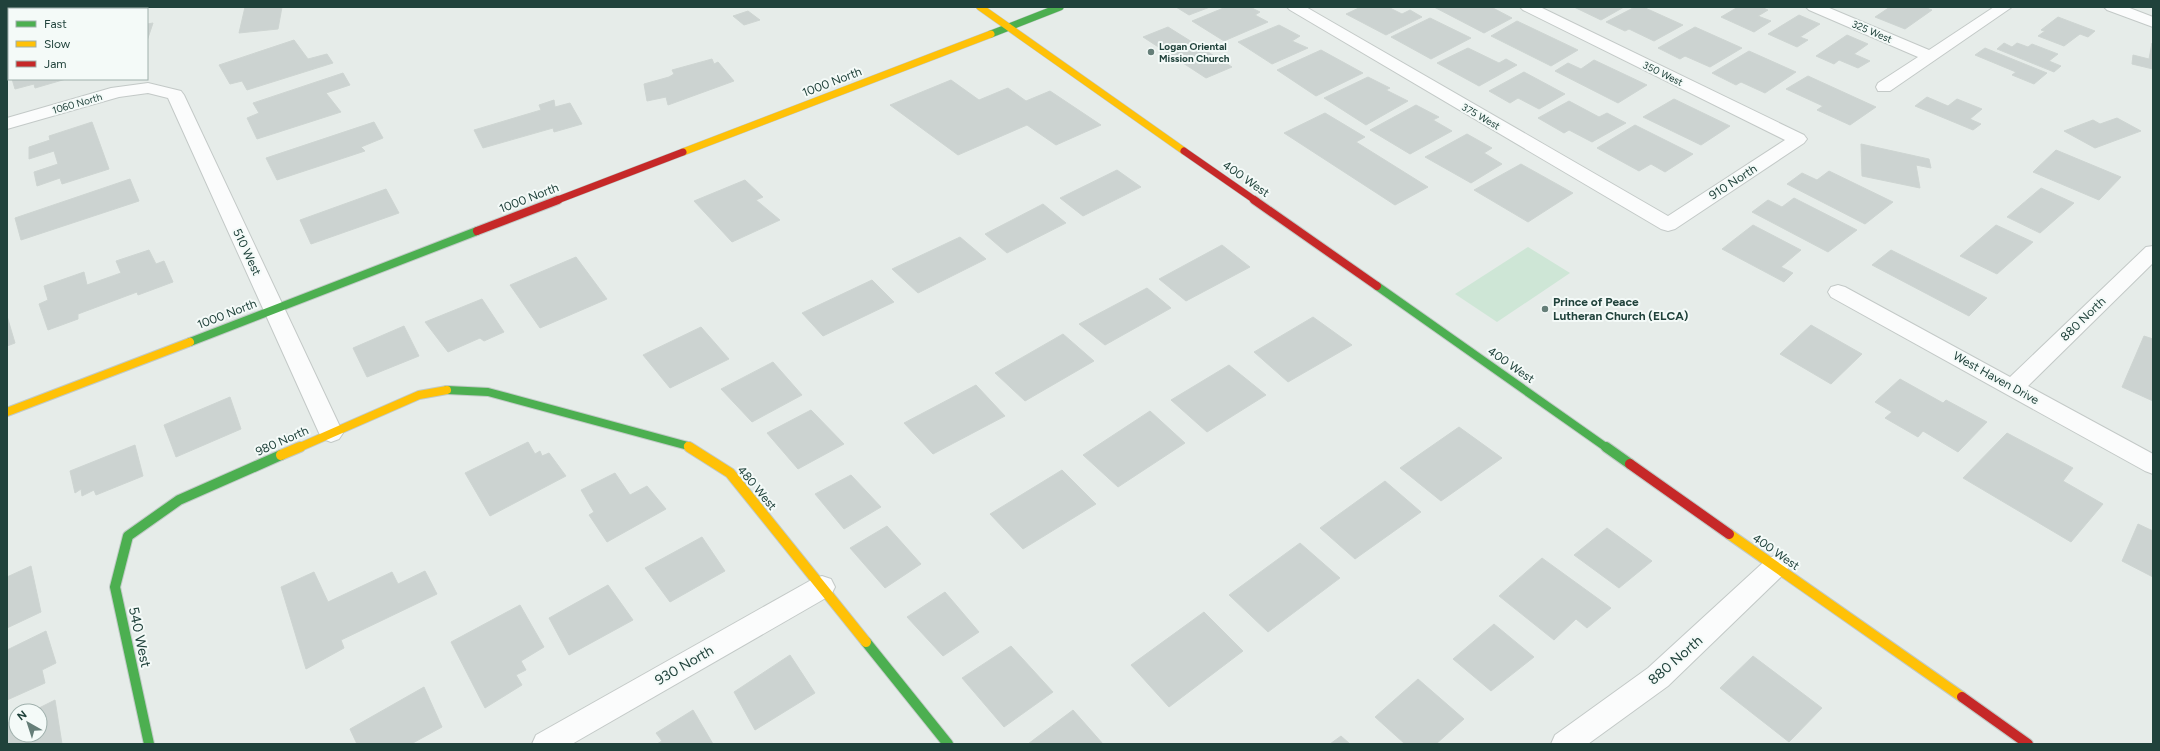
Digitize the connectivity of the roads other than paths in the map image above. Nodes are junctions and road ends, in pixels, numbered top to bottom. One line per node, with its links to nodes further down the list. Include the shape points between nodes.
1 (980, 7): 9 (street, 400 West)
2 (1060, 7): 9 (street, 1000 North)
3 (1295, 7): 15 (street, 375 West)
4 (1528, 7): 14 (street, 350 West)
5 (1814, 7): 10 (street, 325 West)
6 (2004, 7): 10 (street)
7 (2112, 7): 8 (street)
8 (2153, 22)
9 (1009, 27): 18 (street, 1000 North); 25 (street, 400 West)
10 (1930, 56): 11 (street)
11 (1884, 87)
12 (148, 88): 13 (street, 1060 North, via 117,92); 18 (street, 510 West, via 175,96)
13 (7, 124)
14 (1798, 139): 15 (street, 910 North)
15 (1668, 225)
16 (2153, 252): 19 (street, 880 North)
17 (1838, 292): 19 (street, West Haven Drive)
18 (274, 309): 21 (street, 1000 North); 22 (street, 510 West)
19 (2013, 386): 23 (street, West Haven Drive)
20 (456, 389): 22 (street, 980 North, via 419,395); 26 (street, 480 West, via 488,392 684,444 730,473)
21 (7, 412)
22 (331, 433): 24 (street, 980 North, via 179,500)
23 (2153, 465)
24 (128, 536): 27 (street, 540 West, via 116,587)
25 (1776, 566): 30 (street, 880 North, via 1658,677); 31 (street, 400 West)
26 (822, 587): 28 (street, 930 North); 29 (street, 480 West)
27 (149, 744)
28 (546, 744)
29 (948, 744)
30 (1565, 744)
31 (2028, 744)

